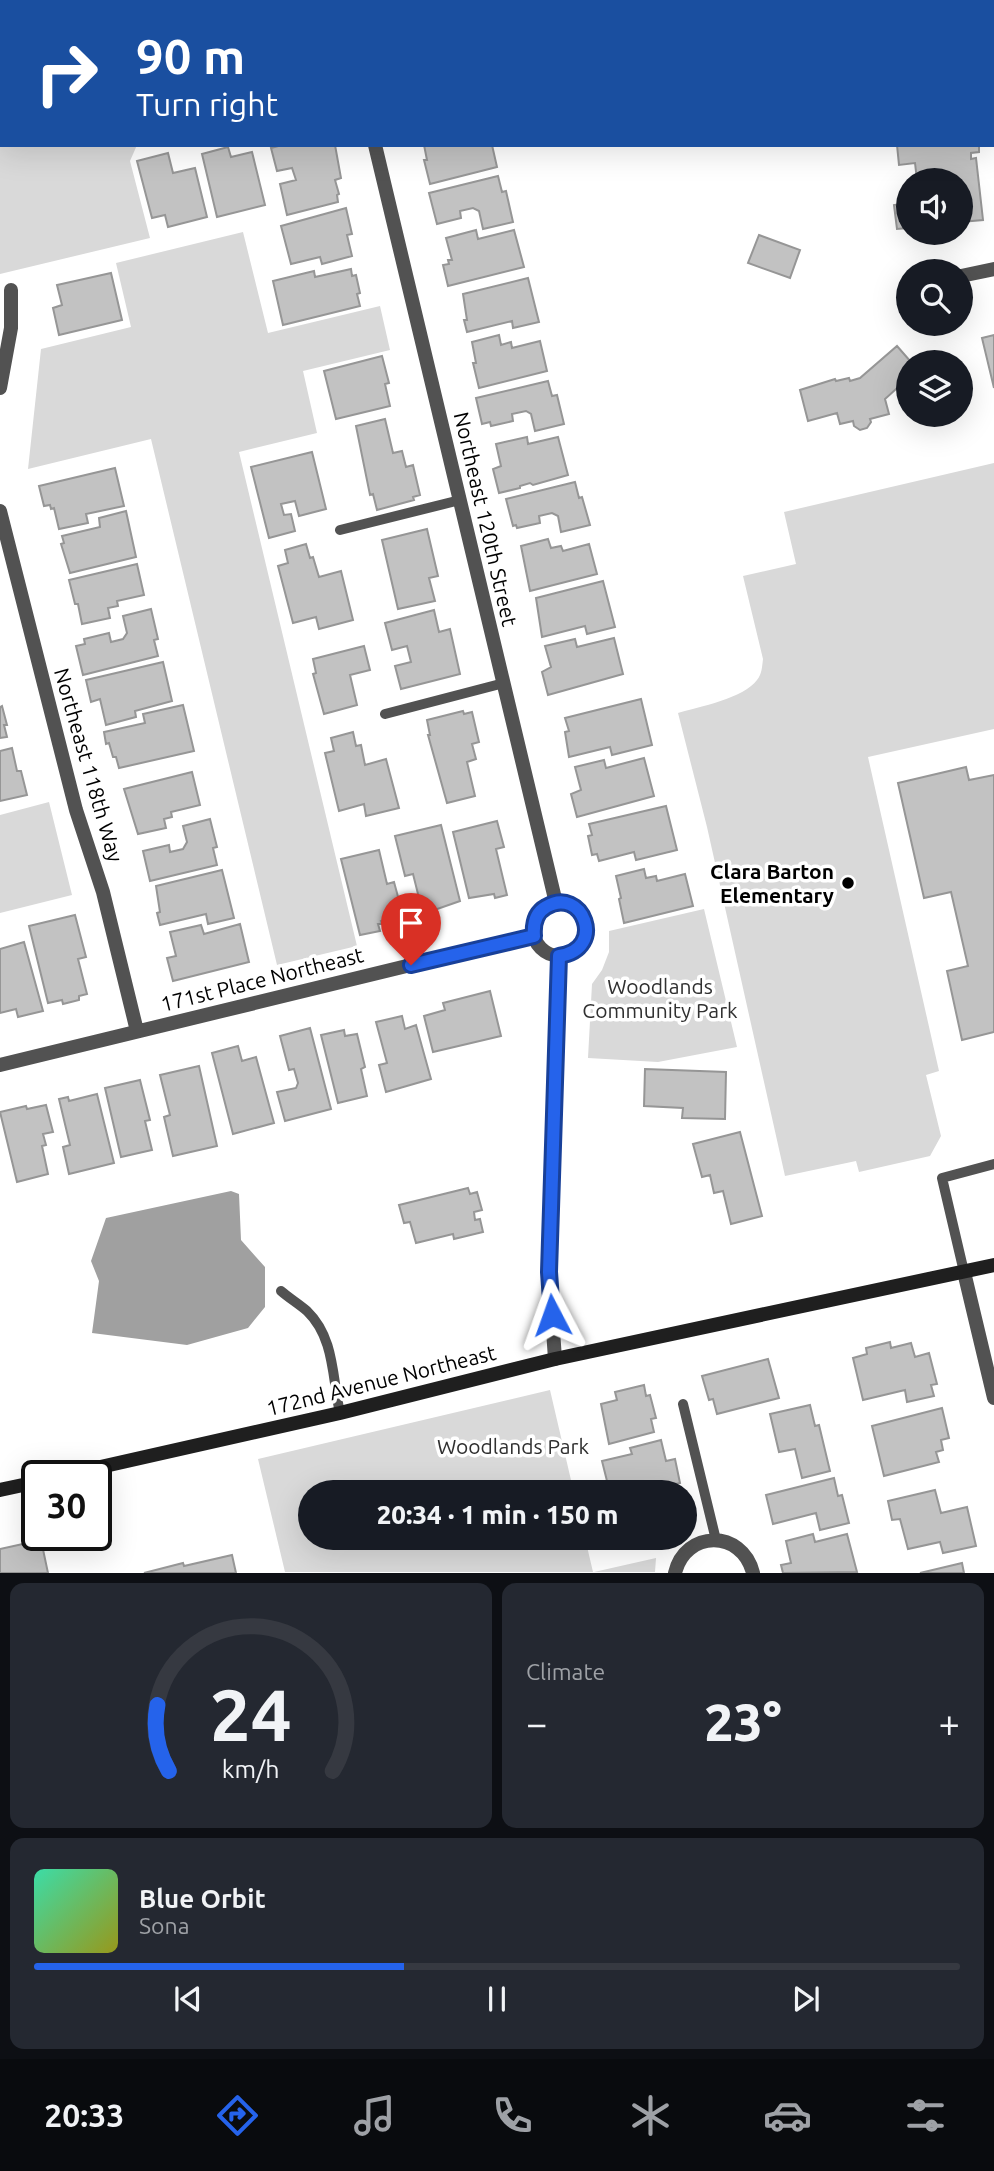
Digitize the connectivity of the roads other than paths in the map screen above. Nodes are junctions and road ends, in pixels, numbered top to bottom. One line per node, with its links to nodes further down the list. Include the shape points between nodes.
1 (375, 147): 6 (street, Northeast 120th Street)
2 (994, 269): 3 (street)
3 (973, 273)
4 (11, 290): 5 (street, via 11,328)
5 (0, 388)
6 (460, 500): 8 (lane); 9 (street, Northeast 120th Street)
7 (0, 511): 14 (street, Northeast 118th Way)
8 (340, 530)
9 (504, 683): 10 (lane); 11 (street, Northeast 120th Street)
10 (384, 714)
11 (556, 903): 12 (street, via 536,918); 13 (street, via 580,912 587,928 576,951)
12 (534, 936): 13 (street, via 543,950); 14 (street, 171st Place Northeast)
13 (559, 956): 20 (street, via 549,1272)
14 (138, 1031): 15 (street, 171st Place Northeast)
15 (0, 1065)
16 (994, 1164): 18 (lane, via 942,1178)
17 (994, 1265): 18 (street, 172nd Avenue Northeast)
18 (964, 1272): 20 (street, 172nd Avenue Northeast); 21 (street)
19 (281, 1291): 23 (lane, via 308,1312 325,1336)
20 (555, 1359): 23 (street, 172nd Avenue Northeast)
21 (994, 1398)
22 (683, 1404): 27 (lane)
23 (340, 1413): 24 (street, 172nd Avenue Northeast)
24 (112, 1464)
25 (21, 1485): 26 (street)
26 (0, 1490)
27 (716, 1540): 28 (street, via 691,1547); 29 (street, via 739,1548)
28 (675, 1573)
29 (753, 1573)

